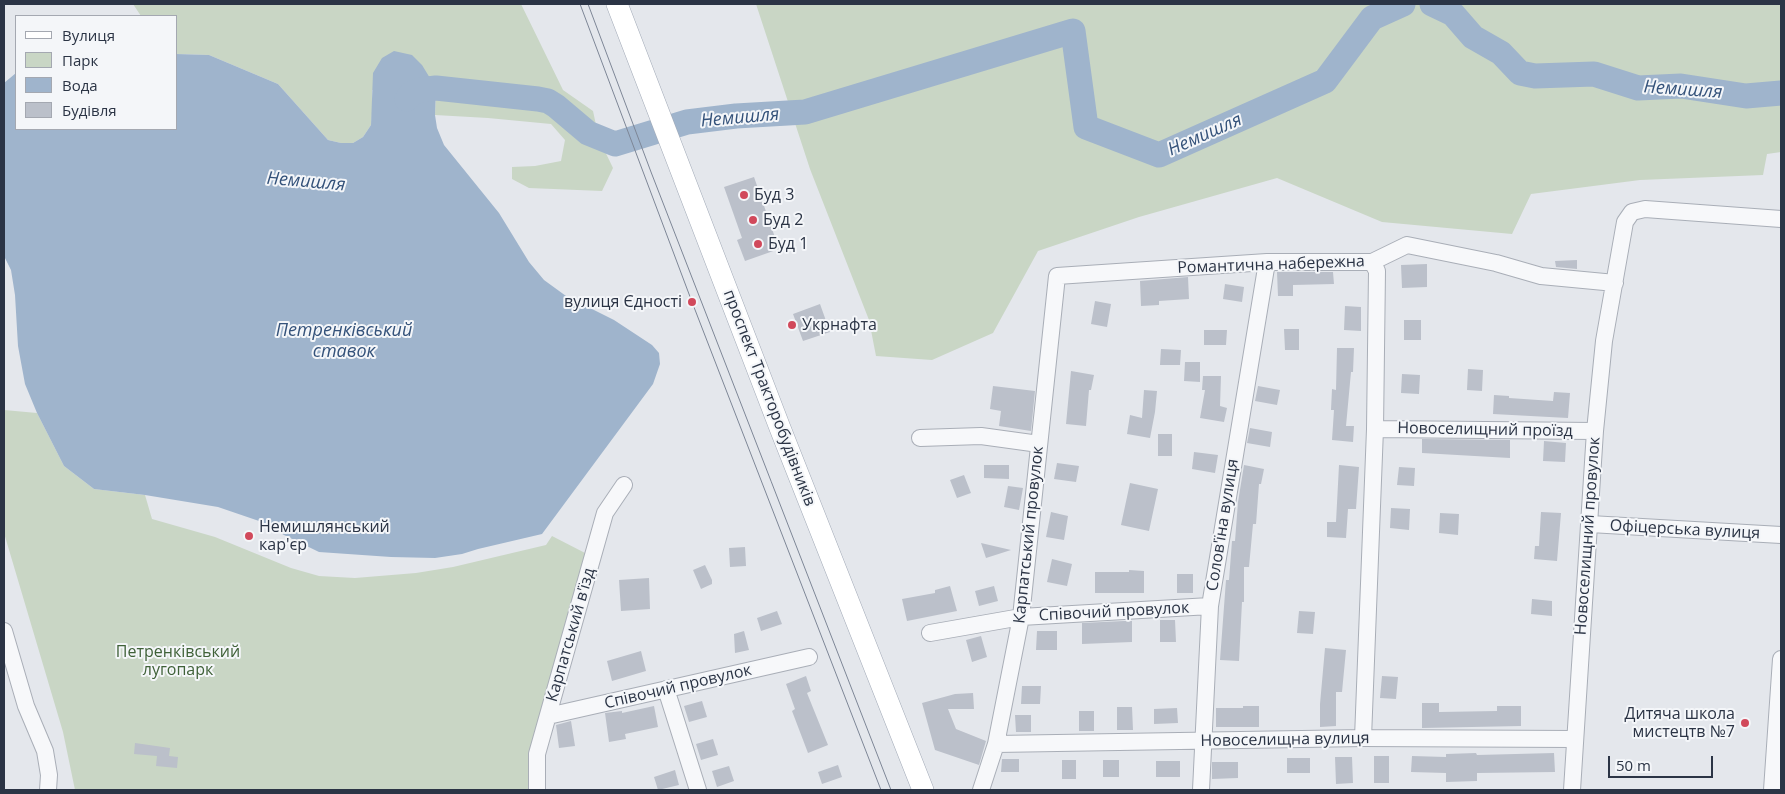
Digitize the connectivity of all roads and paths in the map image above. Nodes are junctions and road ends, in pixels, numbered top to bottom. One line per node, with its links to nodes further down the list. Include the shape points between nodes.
1 (617, 4): 29 (main road, проспект Тракторобудівників)
2 (1781, 219): 6 (street, via 1645,209 1632,212 1625,222)
3 (1267, 262): 4 (street, Романтична набережна); 5 (street, Романтична набережна); 14 (street, Солов'їна вулиця)
4 (1372, 262): 6 (street, Романтична набережна, via 1407,245 1542,276); 7 (street, via 1377,271)
5 (1056, 276): 10 (street, Карпатський провулок)
6 (1614, 283): 8 (street, Новоселищний провулок, via 1604,341)
7 (1375, 429): 8 (street, Новоселищний проїзд); 22 (street)
8 (1595, 431): 12 (street, Новоселищний провулок)
9 (920, 438): 10 (street, via 981,436)
10 (1039, 444): 15 (street, Карпатський провулок)
11 (624, 486): 21 (street, Карпатський в'їзд, via 605,513)
12 (1590, 524): 13 (street, Офіцерська вулиця); 23 (street, Новоселищний провулок)
13 (1781, 535)
14 (1210, 606): 15 (street, Співочий провулок); 24 (street, Солов'їна вулиця)
15 (1021, 617): 17 (street, Співочий провулок); 25 (street, Карпатський провулок)
16 (4, 631): 26 (street, via 26,706 46,751)
17 (930, 633)
18 (809, 657): 20 (street, Співочий провулок)
19 (1781, 659): 33 (street)
20 (666, 689): 21 (street, Співочий провулок); 28 (street)
21 (548, 716): 27 (street, Карпатський в'їзд, via 537,754)
22 (1364, 738): 23 (street, Новоселищна вулиця); 24 (street, Новоселищна вулиця)
23 (1574, 739): 32 (street, Новоселищний провулок)
24 (1203, 741): 25 (street, Новоселищна вулиця); 31 (street, Солов'їна вулиця)
25 (996, 744): 30 (street, Карпатський провулок)
26 (48, 790)
27 (536, 790)
28 (698, 790)
29 (923, 790)
30 (981, 790)
31 (1201, 790)
32 (1572, 790)
33 (1772, 790)

